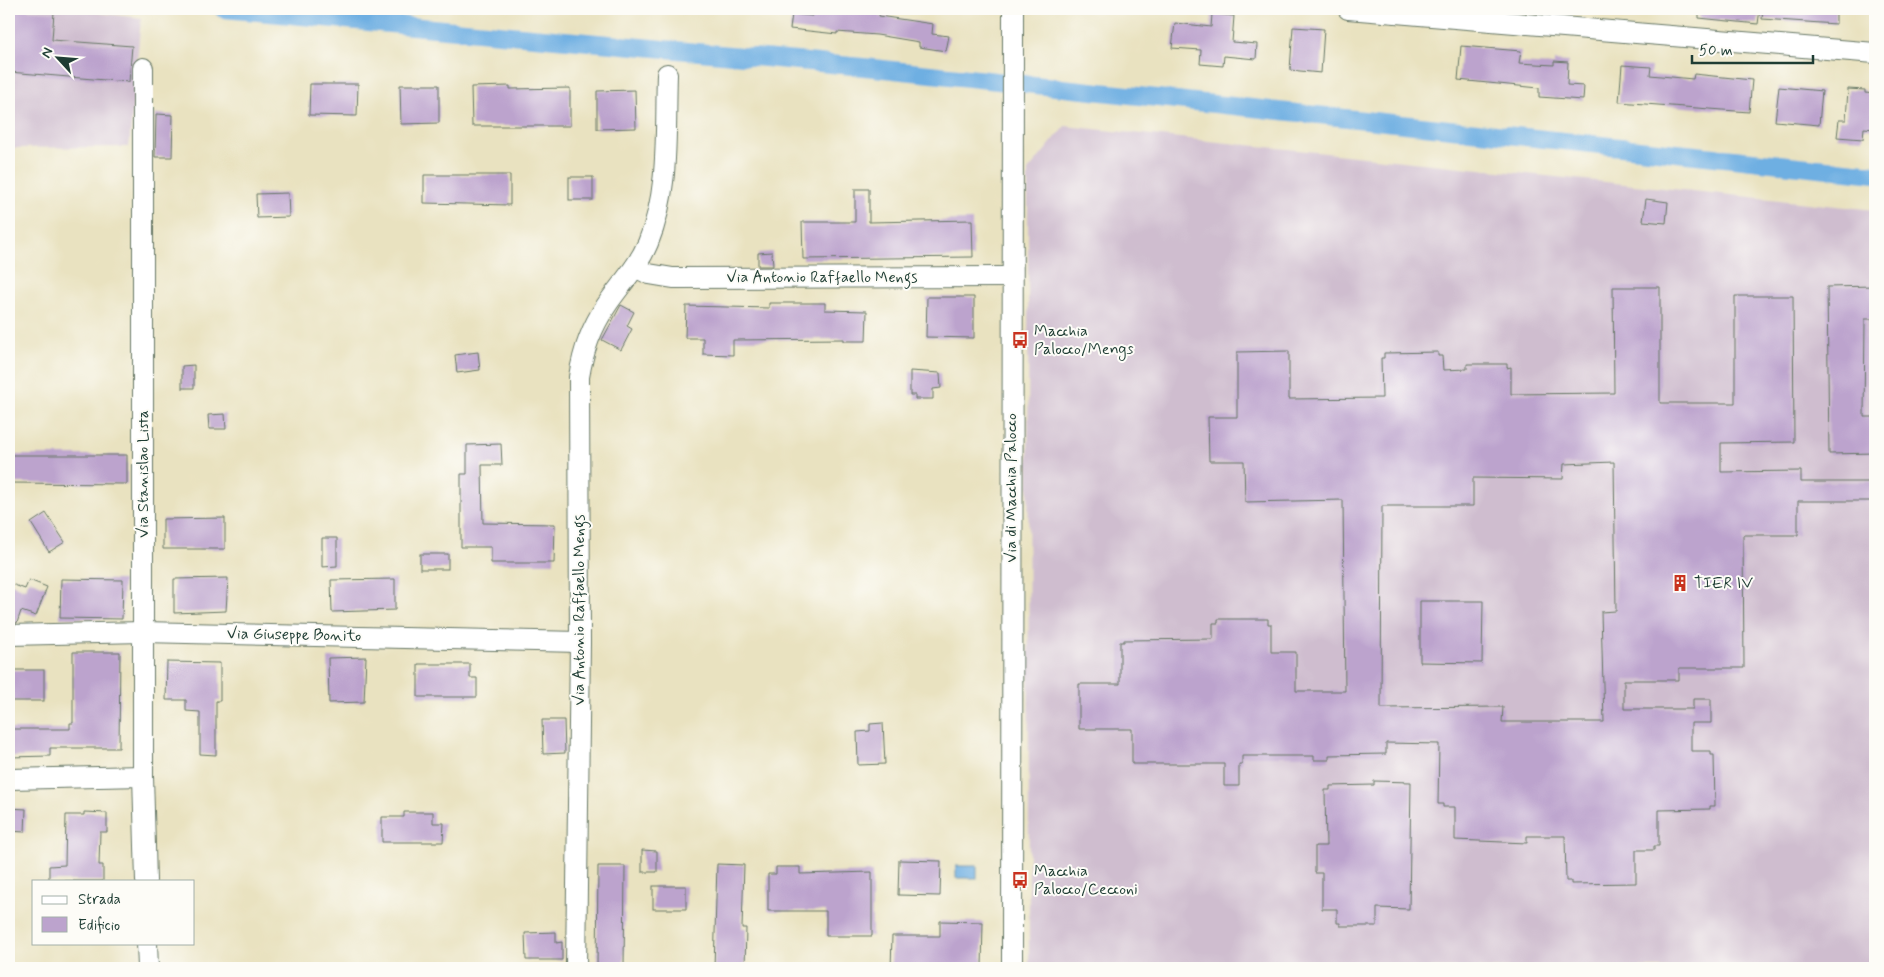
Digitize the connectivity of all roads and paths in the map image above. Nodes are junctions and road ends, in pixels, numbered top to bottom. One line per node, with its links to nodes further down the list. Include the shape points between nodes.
1 (1012, 9): 7 (street, Via di Macchia Palocco)
2 (1348, 9): 3 (street)
3 (1875, 52)
4 (143, 68): 8 (street, Via Stanislao Lista)
5 (667, 74): 6 (street, Via Antonio Raffaello Mengs, via 662,193 648,244)
6 (635, 267): 7 (street, Via Antonio Raffaello Mengs, via 649,274 673,278); 10 (street, Via Antonio Raffaello Mengs, via 600,315 587,342 581,367)
7 (1012, 277): 17 (street, Via di Macchia Palocco)
8 (143, 632): 9 (street, Via Giuseppe Bonito); 10 (street, Via Giuseppe Bonito); 11 (street, Via Stanislao Lista)
9 (9, 635)
10 (580, 642): 16 (street, Via Antonio Raffaello Mengs)
11 (143, 776): 12 (street); 13 (street, Via Stanislao Lista)
12 (9, 779)
13 (146, 880)
14 (147, 944): 15 (street)
15 (148, 968)
16 (576, 968)
17 (1012, 968)

